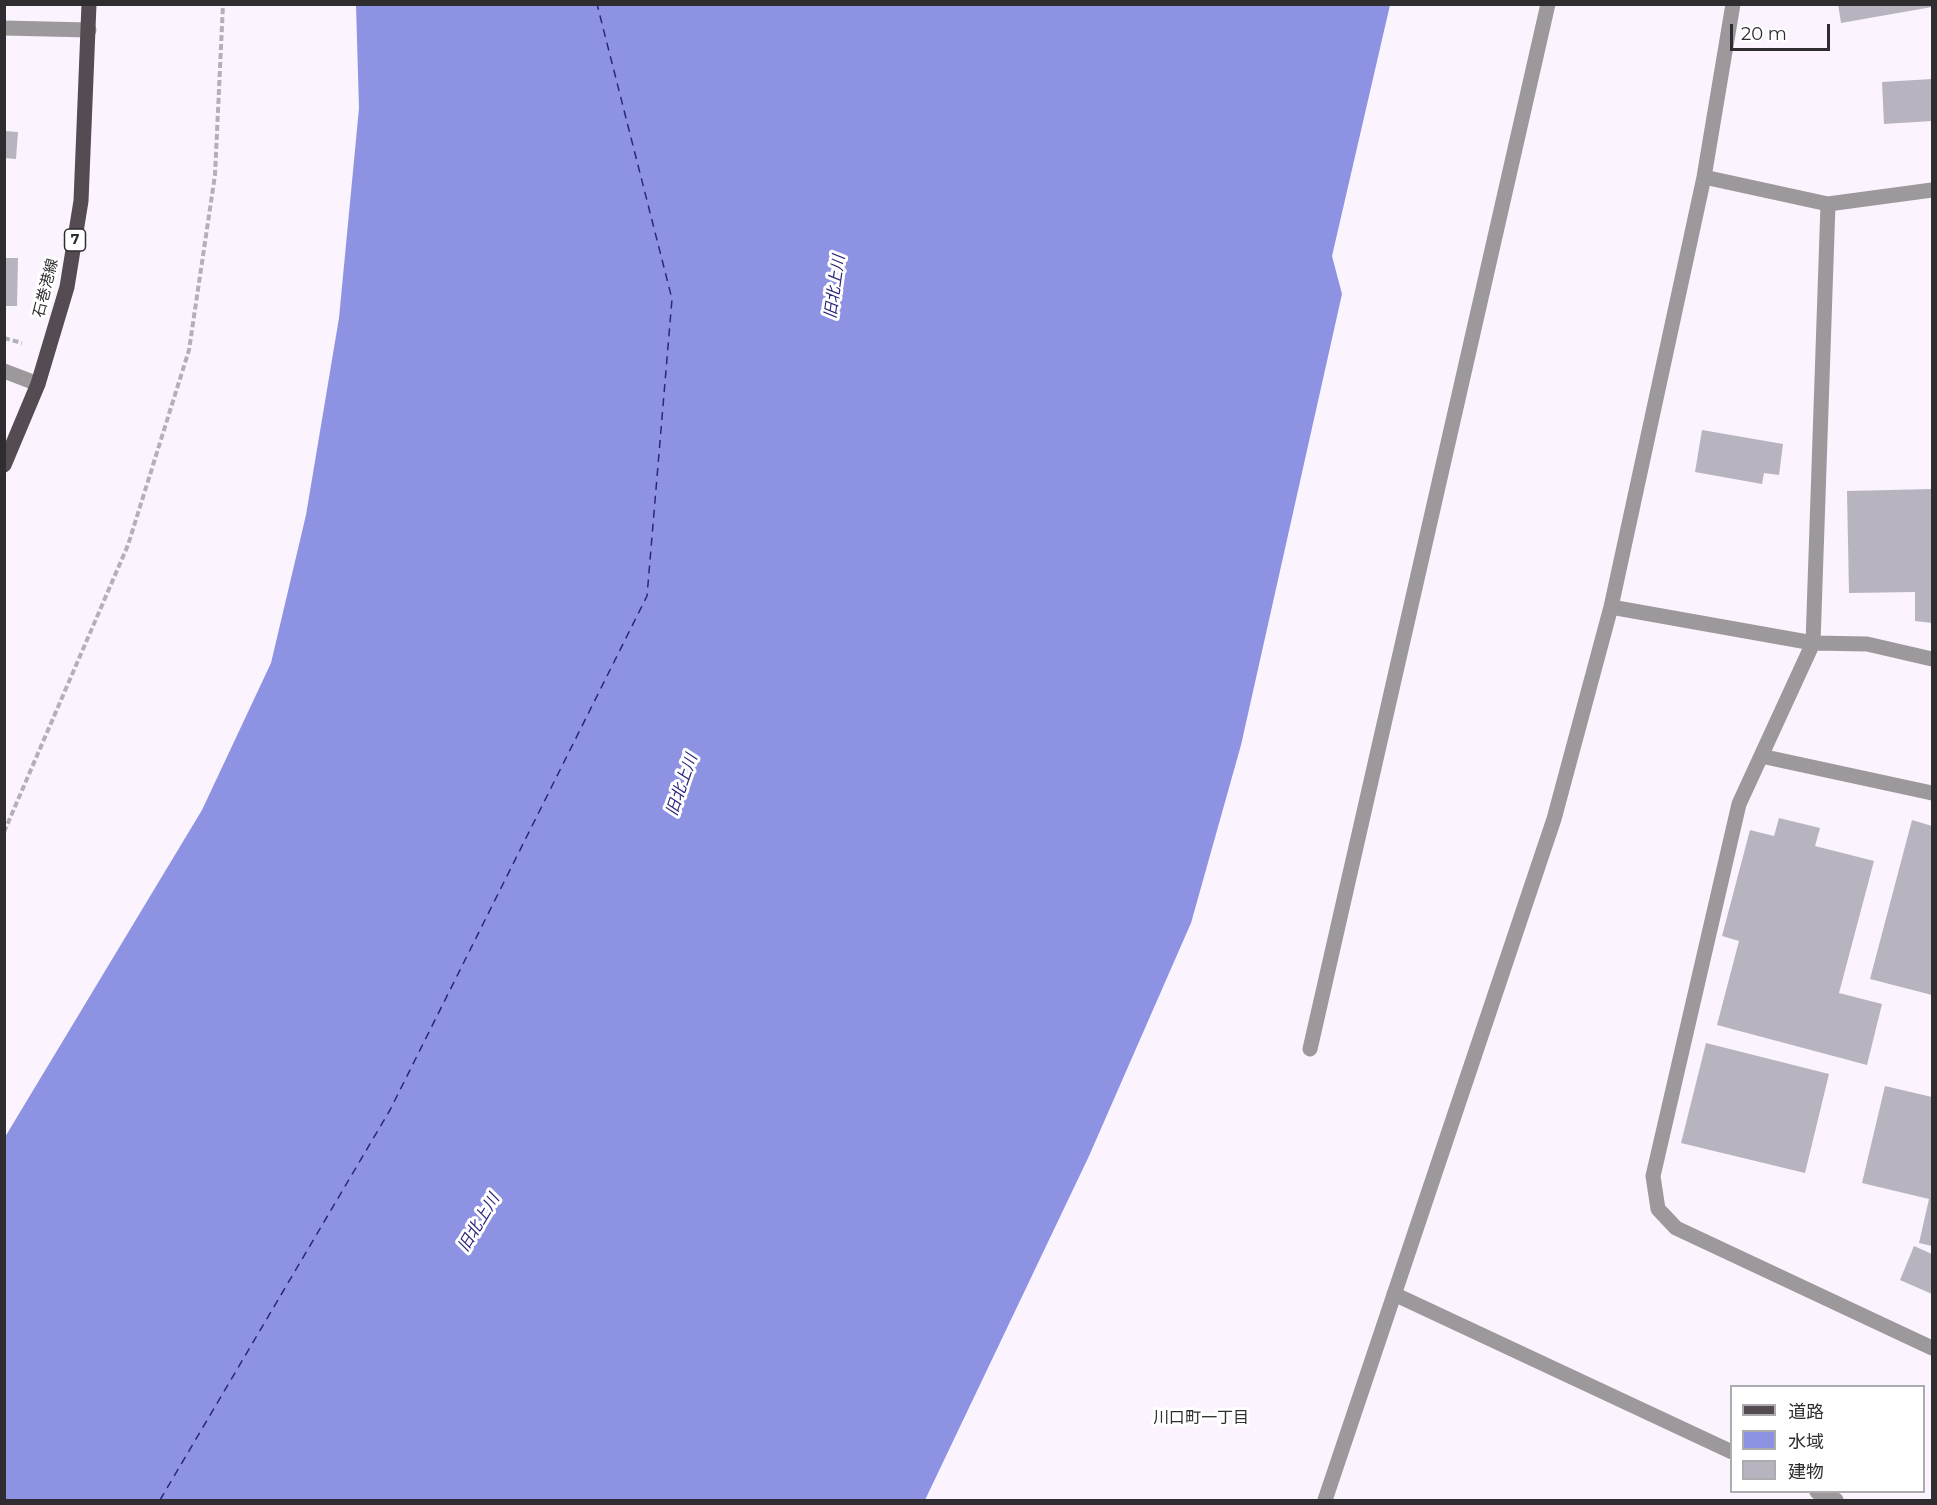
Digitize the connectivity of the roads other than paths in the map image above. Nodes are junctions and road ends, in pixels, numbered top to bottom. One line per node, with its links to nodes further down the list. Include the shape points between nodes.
1 (89, 4): 5 (main road, 石巻港線 / 7)
2 (1548, 4): 17 (street)
3 (1733, 4): 6 (street)
4 (4, 28): 5 (street)
5 (89, 30): 10 (main road, 石巻港線 / 7, via 81,201 67,287)
6 (1704, 177): 8 (street); 12 (street)
7 (1932, 190): 8 (street)
8 (1828, 204): 13 (street)
9 (4, 371): 10 (street)
10 (38, 384): 11 (main road, 石巻港線 / 7)
11 (4, 465)
12 (1611, 607): 13 (street); 18 (street, via 1554,819)
13 (1813, 643): 14 (street, via 1867,644); 15 (street)
14 (1932, 659)
15 (1761, 756): 16 (street); 19 (street, via 1739,804 1653,1176 1658,1209 1676,1228)
16 (1932, 793)
17 (1310, 1049)
18 (1394, 1294): 20 (street); 22 (street)
19 (1932, 1348)
20 (1730, 1452)
21 (1820, 1493): 23 (street)
22 (1325, 1500)
23 (1836, 1500)

